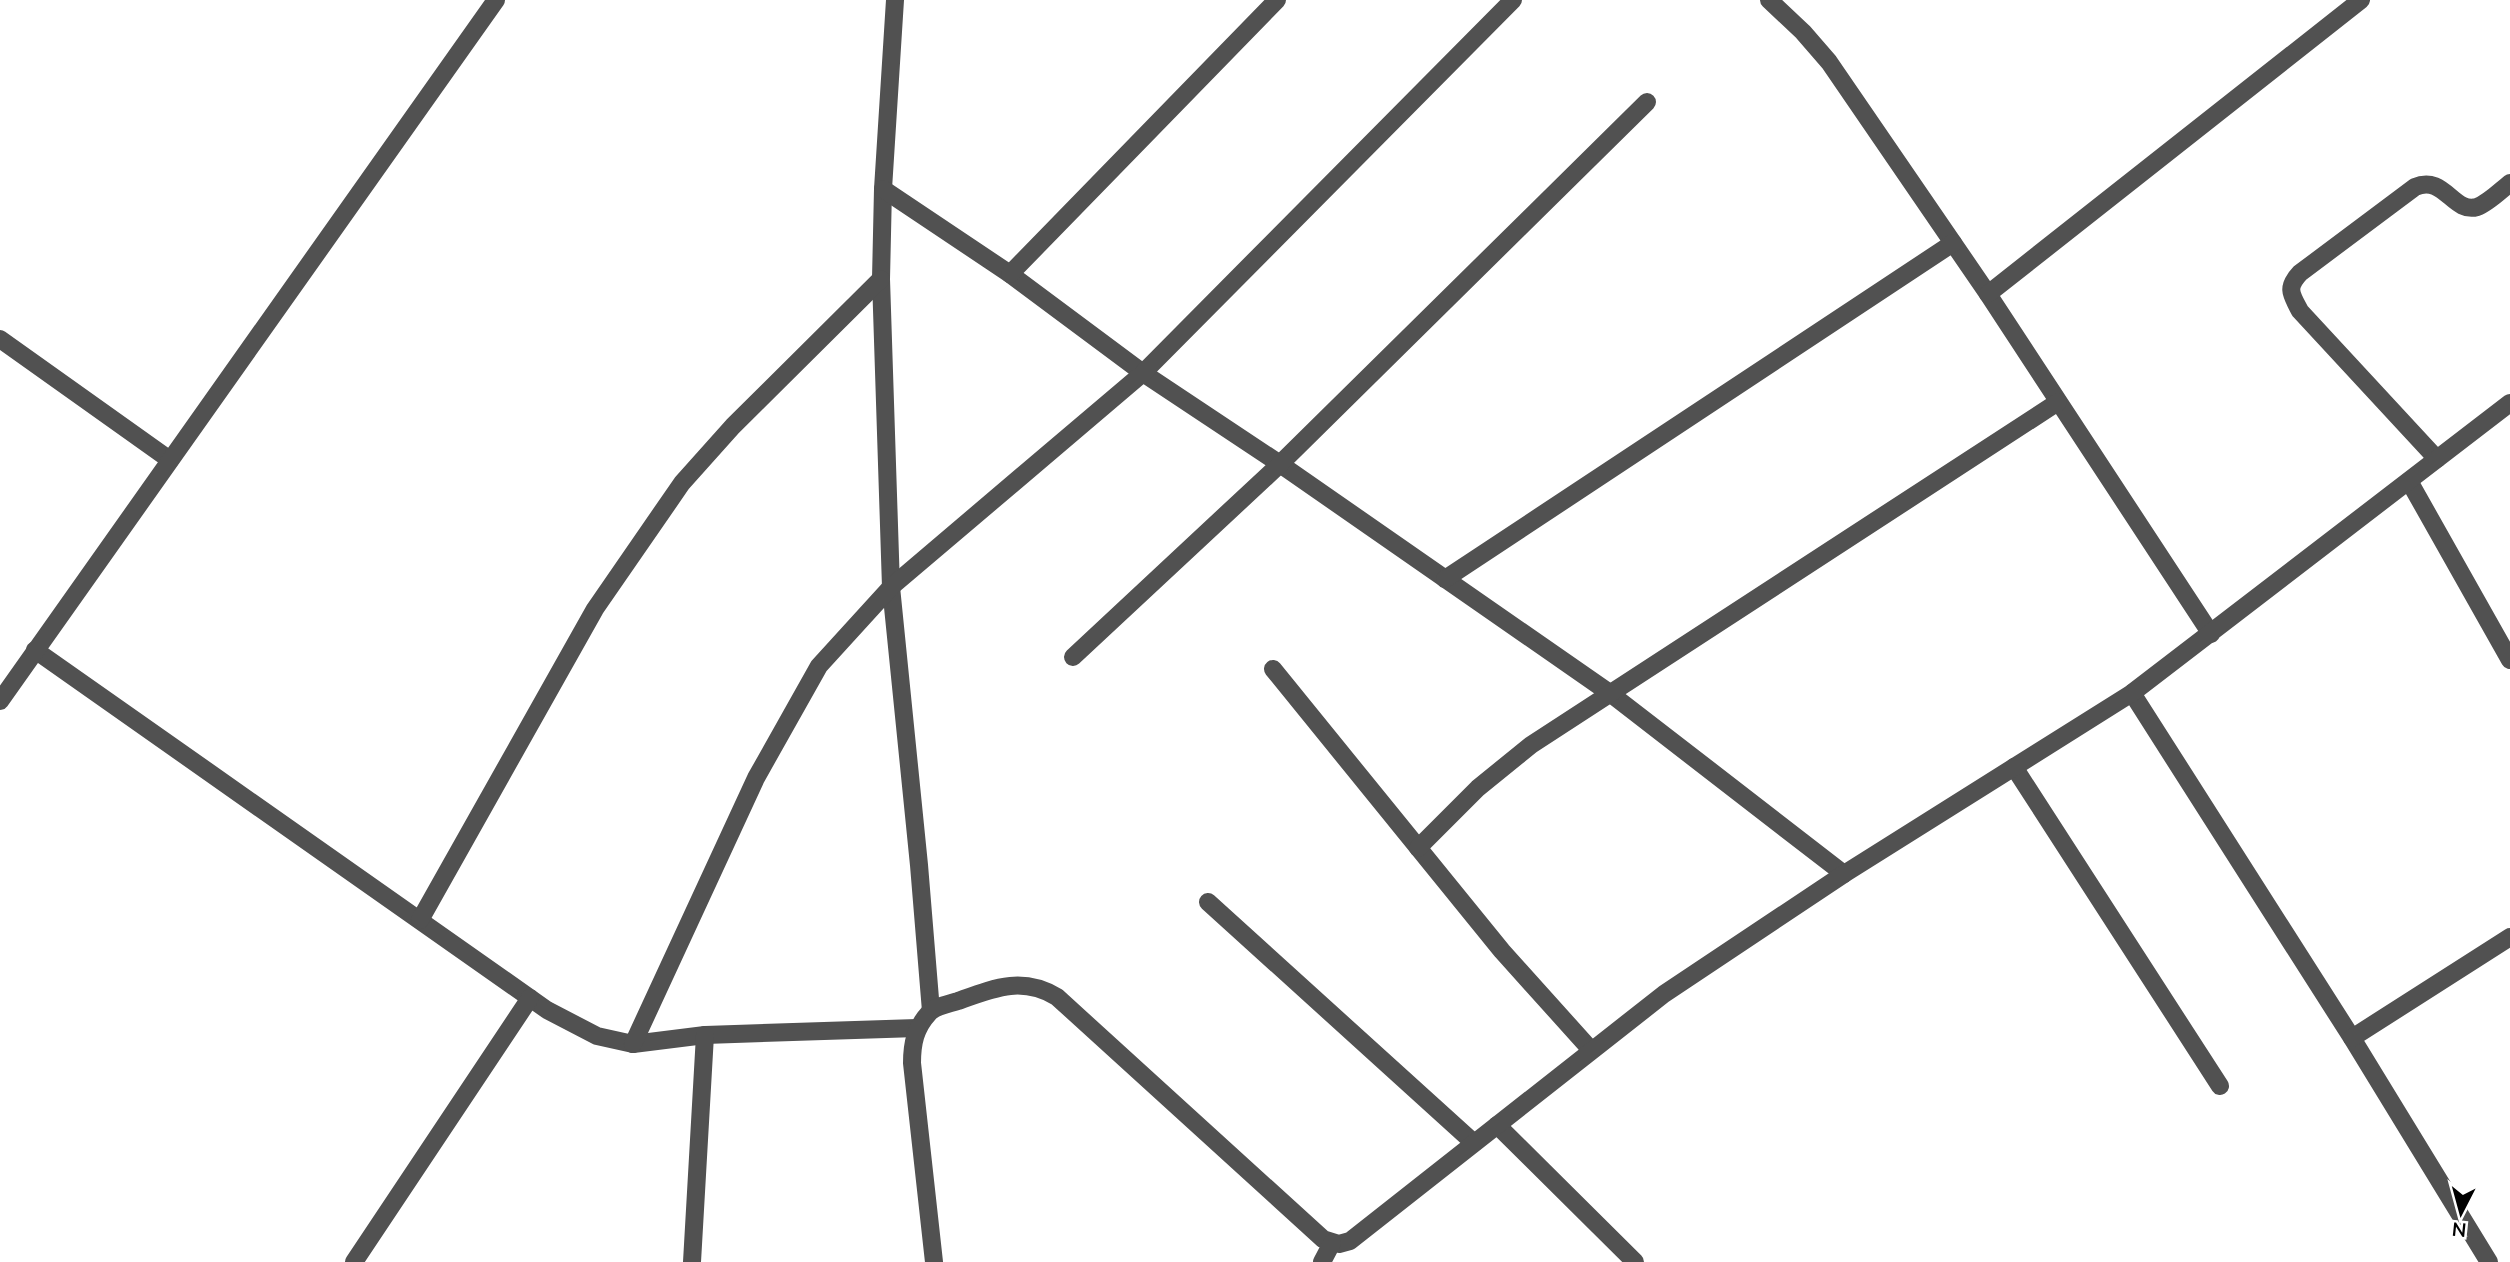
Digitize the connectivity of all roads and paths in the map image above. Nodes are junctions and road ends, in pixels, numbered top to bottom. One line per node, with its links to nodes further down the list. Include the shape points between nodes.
1 (496, 0): 19 (street)
2 (895, 0): 9 (street)
3 (1277, 0): 11 (street)
4 (1513, 0): 15 (street)
5 (1769, 0): 10 (street, via 1829,62)
6 (2361, 0): 13 (street)
7 (1647, 102): 20 (street)
8 (2510, 183): 18 (street, via 2470,208 2437,186 2421,185 2292,282 2291,292 2300,311)
9 (883, 189): 11 (street); 12 (street)
10 (1953, 243): 13 (street); 22 (street)
11 (1010, 274): 15 (street)
12 (881, 279): 23 (street); 36 (street, via 682,483 595,609)
13 (1988, 294): 16 (street)
14 (0, 339): 19 (street)
15 (1143, 373): 20 (street); 23 (street)
16 (2058, 402): 24 (street); 30 (street)
17 (2510, 403): 18 (street)
18 (2437, 459): 21 (street)
19 (170, 460): 25 (street)
20 (1280, 464): 22 (street); 26 (street)
21 (2409, 481): 24 (street); 27 (street)
22 (1445, 579): 30 (street)
23 (891, 587): 39 (street); 43 (street, via 819,666 792,713 756,778)
24 (2211, 634): 29 (street)
25 (35, 650): 31 (street); 36 (street)
26 (1073, 657)
27 (2510, 660)
28 (1273, 669): 33 (street)
29 (2132, 693): 32 (street); 42 (street)
30 (1611, 694): 33 (street, via 1498,771); 34 (street)
31 (0, 701)
32 (2014, 767): 34 (street); 45 (street)
33 (1418, 848): 44 (street)
34 (1844, 874): 44 (street, via 1664,994)
35 (1208, 902): 47 (street)
36 (420, 920): 38 (street)
37 (2510, 937): 42 (street)
38 (530, 998): 43 (street, via 574,1026); 49 (street)
39 (931, 1011): 40 (street); 48 (street, via 998,987 1040,987 1057,997 1322,1239)
40 (917, 1028): 41 (street); 51 (street, via 912,1063)
41 (705, 1035): 43 (street); 50 (street)
42 (2353, 1038): 54 (street)
43 (634, 1044)
44 (1591, 1050): 46 (street)
45 (2220, 1086)
46 (1497, 1125): 47 (street); 53 (street)
47 (1474, 1143): 48 (street, via 1350,1241)
48 (1332, 1243): 52 (street)
49 (354, 1262)
50 (691, 1262)
51 (934, 1262)
52 (1322, 1262)
53 (1635, 1262)
54 (2489, 1262)

